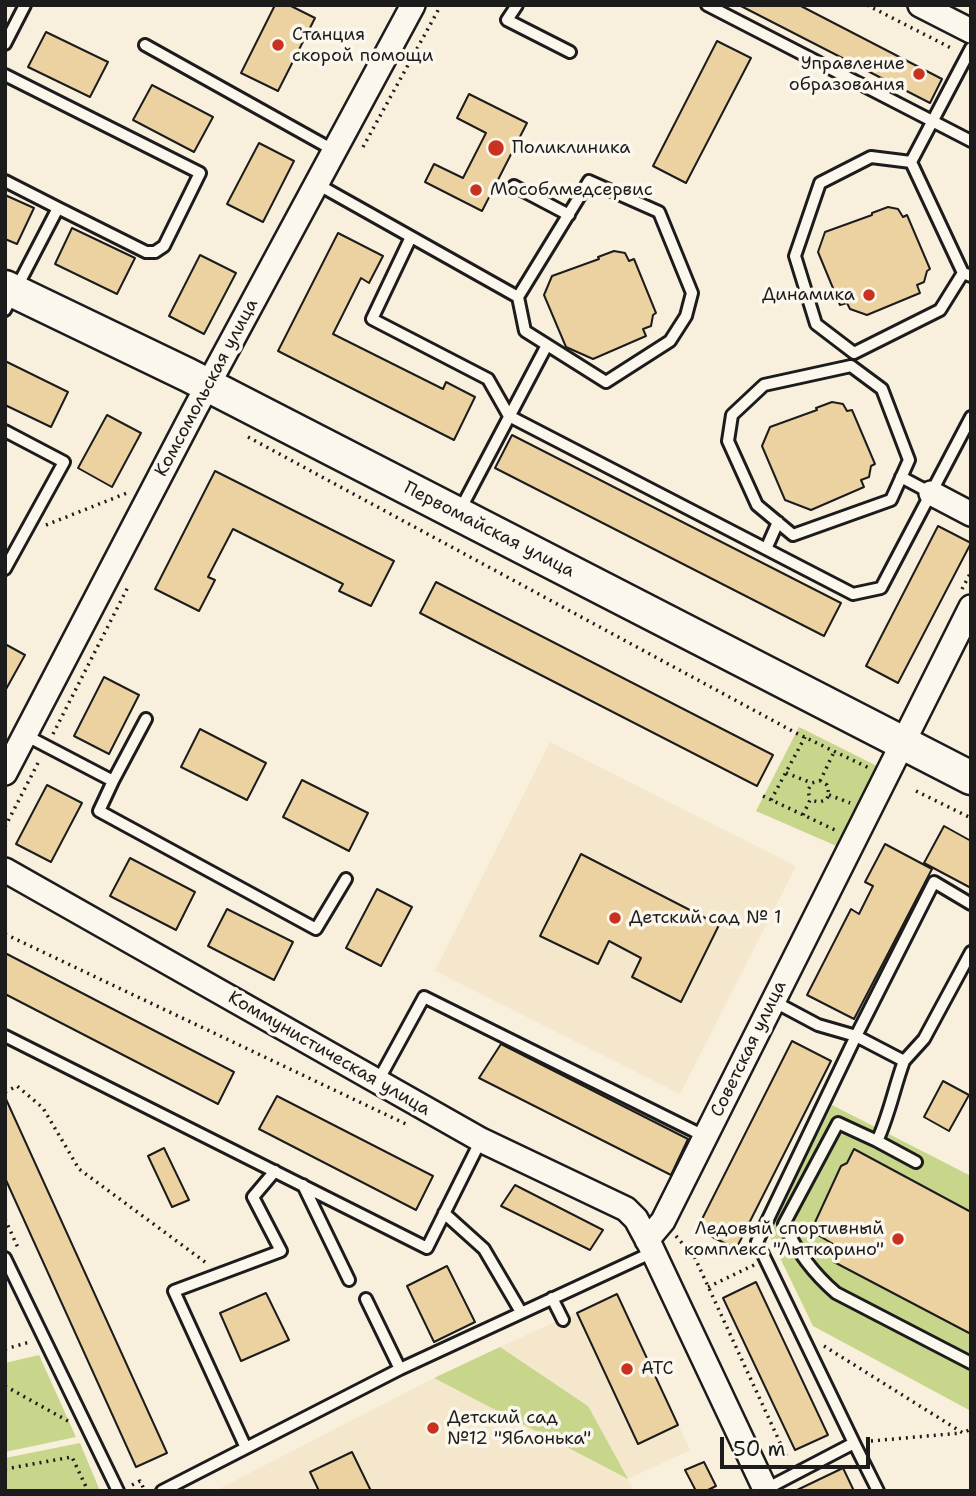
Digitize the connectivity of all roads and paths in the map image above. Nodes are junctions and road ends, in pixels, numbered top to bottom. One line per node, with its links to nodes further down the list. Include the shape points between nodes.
1 (25, 5): 8 (lane)
2 (413, 5): 15 (street, Комсомольская улица)
3 (517, 5): 10 (lane, via 507,20)
4 (707, 5): 13 (lane)
5 (867, 5): 11 (path)
6 (935, 9): 7 (street)
7 (971, 31)
8 (5, 44)
9 (145, 46): 15 (lane)
10 (570, 52)
11 (969, 52): 13 (lane)
12 (5, 75): 20 (lane, via 200,173 163,246 155,252 146,252)
13 (933, 120): 14 (lane); 16 (lane)
14 (971, 141)
15 (335, 151): 18 (street, Комсомольская улица)
16 (911, 162): 23 (lane); 27 (lane, via 872,157 820,183 795,256 816,324)
17 (5, 181): 20 (lane)
18 (317, 184): 22 (lane); 29 (street, Комсомольская улица)
19 (514, 186): 21 (lane)
20 (58, 208): 24 (lane)
21 (569, 215): 25 (lane); 26 (lane, via 589,181 659,212 692,293 687,316 670,341 606,382)
22 (411, 237): 25 (lane); 30 (lane, via 372,319 488,379)
23 (967, 275): 27 (lane, via 940,310)
24 (9, 296): 29 (street, Первомайская улица)
25 (518, 297): 26 (lane, via 525,331)
26 (547, 345): 30 (lane)
27 (854, 353): 28 (lane)
28 (851, 366): 34 (lane, via 882,389 909,460); 39 (lane, via 764,386 732,415 728,441 757,505)
29 (208, 386): 37 (street, Первомайская улица); 46 (street, Комсомольская улица)
30 (509, 416): 37 (lane); 41 (lane)
31 (971, 417): 36 (lane)
32 (5, 431): 40 (lane, via 64,462)
33 (239, 432): 47 (path)
34 (901, 477): 36 (lane); 39 (lane, via 891,500 793,535)
35 (127, 493): 40 (path)
36 (931, 493): 38 (street); 41 (lane, via 881,588 853,594)
37 (458, 514): 48 (street, Первомайская улица)
38 (971, 514)
39 (778, 522): 41 (lane)
40 (25, 534): 42 (lane)
41 (766, 549)
42 (5, 569)
43 (134, 577): 49 (path)
44 (971, 607): 48 (street, Советская улица)
45 (146, 719): 55 (lane)
46 (25, 735): 49 (lane); 52 (street, Комсомольская улица)
47 (805, 737): 50 (path); 53 (path)
48 (901, 743): 54 (street, Первомайская улица); 73 (street, Советская улица)
49 (46, 747): 55 (lane); 66 (path)
50 (834, 752): 51 (path); 56 (path)
51 (870, 769)
52 (5, 773)
53 (786, 773): 57 (path); 61 (path)
54 (971, 778)
55 (113, 781): 69 (lane, via 99,811 316,929)
56 (820, 781): 57 (path); 59 (path, via 827,785)
57 (812, 783): 62 (path)
58 (916, 791): 65 (path)
59 (829, 795): 62 (path, via 819,802); 63 (path)
60 (763, 796): 61 (path)
61 (771, 800): 64 (path)
62 (810, 800): 64 (path)
63 (854, 804)
64 (803, 815): 67 (path)
65 (971, 818)
66 (5, 827)
67 (840, 832)
68 (5, 870): 77 (street, Коммунистическая улица)
69 (346, 879)
70 (971, 904): 75 (lane, via 934,882)
71 (5, 934): 79 (path)
72 (971, 952): 76 (lane, via 924,1039)
73 (773, 1001): 75 (lane, via 818,1025); 80 (street, Советская улица)
74 (5, 1036): 84 (lane)
75 (856, 1036): 76 (lane); 90 (lane, via 757,1242)
76 (904, 1061): 82 (lane)
77 (377, 1081): 80 (lane, via 424,996); 81 (street, Коммунистическая улица)
78 (5, 1092): 91 (path, via 17,1087 35,1101 79,1169)
79 (410, 1126)
80 (706, 1137): 88 (street, Советская улица)
81 (481, 1140): 86 (lane); 88 (street, Коммунистическая улица, via 626,1209)
82 (877, 1142): 83 (lane); 99 (lane, via 838,1123 785,1224 794,1246 836,1293)
83 (916, 1162)
84 (275, 1171): 85 (lane); 91 (lane, via 253,1197 281,1251)
85 (303, 1185): 86 (lane, via 427,1248); 92 (lane)
86 (444, 1213): 96 (lane, via 484,1249)
87 (674, 1234): 93 (path, via 695,1258)
88 (650, 1246): 94 (lane); 110 (street)
89 (5, 1258): 103 (lane)
90 (766, 1260): 93 (path); 105 (lane)
91 (221, 1274): 106 (lane, via 174,1292)
92 (349, 1280)
93 (708, 1287): 108 (path)
94 (552, 1298): 96 (lane); 97 (lane)
95 (366, 1299): 100 (lane)
96 (521, 1312): 100 (lane)
97 (563, 1320)
98 (820, 1343): 104 (path)
99 (971, 1363)
100 (400, 1369): 106 (lane)
101 (5, 1386): 103 (path)
102 (971, 1429): 104 (path)
103 (90, 1433): 112 (lane)
104 (963, 1433): 105 (path)
105 (854, 1443): 108 (lane); 114 (lane)
106 (246, 1448): 109 (lane)
107 (5, 1469): 111 (path, via 72,1457)
108 (794, 1475): 110 (lane)
109 (177, 1487): 113 (lane)
110 (766, 1490)
111 (88, 1491)
112 (117, 1491)
113 (162, 1491)
114 (878, 1491)

